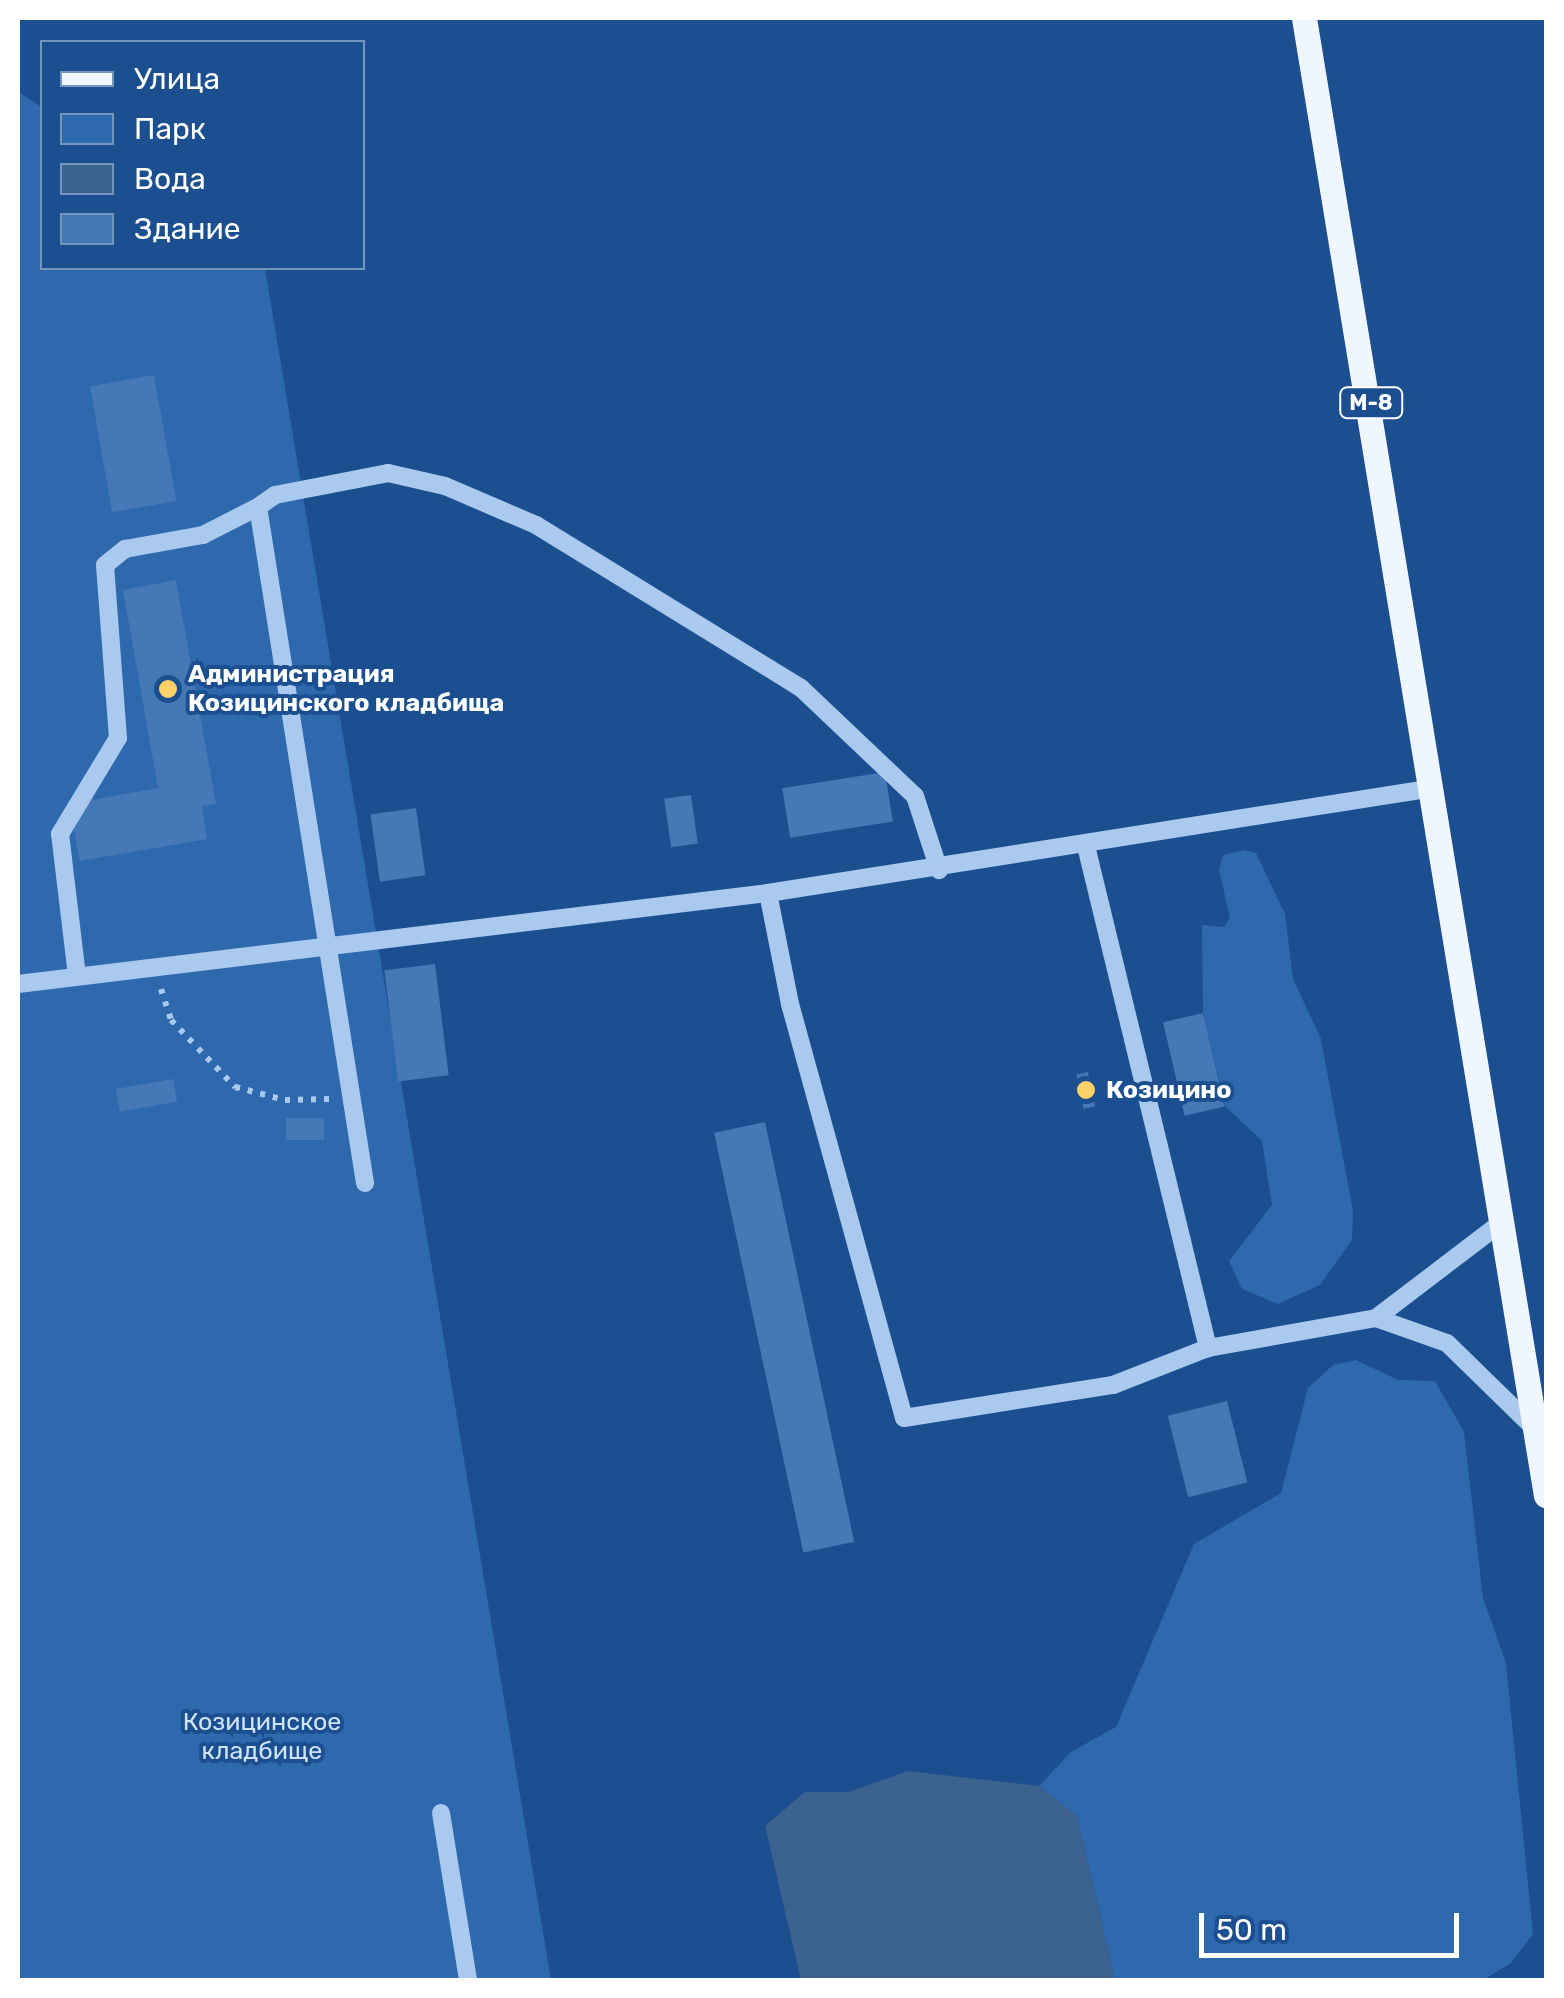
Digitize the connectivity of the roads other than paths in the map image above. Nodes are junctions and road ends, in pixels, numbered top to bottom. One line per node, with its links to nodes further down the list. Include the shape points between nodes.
1 (1304, 18): 3 (main road, М-8)
2 (258, 507): 5 (lane, via 302,487 388,473 445,486 536,526 801,688 914,796); 7 (lane); 8 (lane, via 203,535 125,550 104,565 118,738 109,764 60,834)
3 (1433, 788): 4 (lane); 11 (main road, М-8)
4 (1086, 846): 5 (lane); 13 (lane)
5 (940, 870): 6 (lane)
6 (768, 894): 7 (lane); 13 (lane, via 790,1004 904,1418 1112,1385)
7 (330, 942): 8 (lane); 10 (lane)
8 (77, 976): 9 (lane)
9 (18, 984)
10 (364, 1183)
11 (1502, 1222): 12 (lane); 14 (main road, М-8)
12 (1376, 1318): 13 (lane); 14 (lane, via 1446,1344)
13 (1208, 1348)
14 (1536, 1430): 15 (main road, М-8)
15 (1546, 1495)
16 (441, 1813): 17 (lane)
17 (468, 1980)

